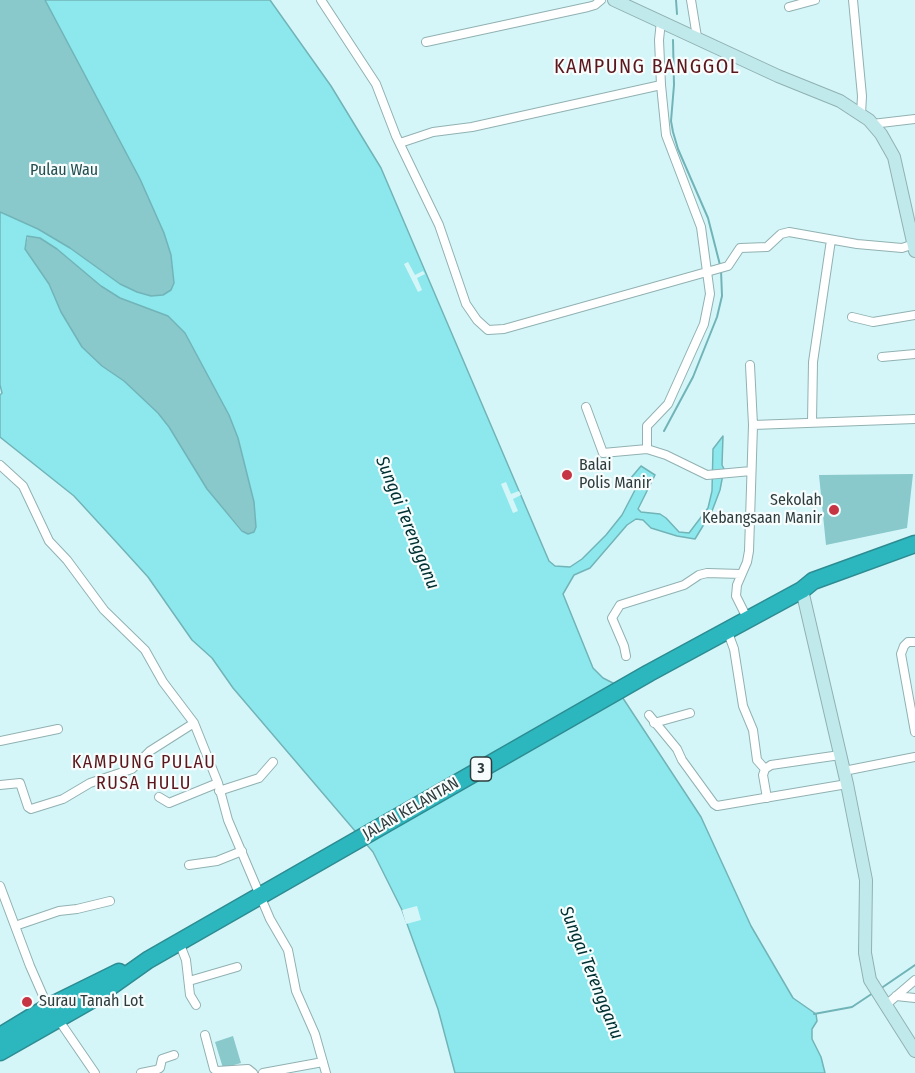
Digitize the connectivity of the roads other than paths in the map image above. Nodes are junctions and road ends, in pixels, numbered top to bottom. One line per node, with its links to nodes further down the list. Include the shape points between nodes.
1 (321, 0): 15 (street, via 371,74)
2 (601, 0): 10 (street, via 588,7)
3 (614, 0): 8 (street)
4 (691, 0): 9 (street)
5 (854, 0): 12 (street)
6 (810, 1): 7 (street)
7 (789, 7)
8 (661, 21): 9 (street); 11 (street)
9 (697, 37): 12 (street)
10 (426, 42)
11 (661, 85): 15 (street, via 433,132); 18 (street, via 666,135 700,227)
12 (861, 114): 14 (street)
13 (915, 119): 14 (street)
14 (872, 124): 17 (street, via 894,157)
15 (400, 143): 18 (street, via 439,225 466,303 488,330 504,329)
16 (831, 240): 17 (street, via 902,248); 18 (street, via 781,234 767,247 740,248 728,266); 26 (street, via 813,362)
17 (914, 241)
18 (709, 271): 28 (street, via 710,294 704,324 668,404 647,426)
19 (915, 315): 20 (street, via 873,322)
20 (852, 317)
21 (915, 354): 22 (street)
22 (882, 357)
23 (750, 365): 27 (street)
24 (586, 407): 28 (street, via 603,453)
25 (915, 419): 26 (street)
26 (812, 422): 27 (street)
27 (753, 425): 30 (street)
28 (647, 449): 30 (street, via 707,475)
29 (0, 465): 40 (street, via 23,486 56,550 104,610 145,650)
30 (751, 471): 33 (street, via 749,551)
31 (915, 542): 34 (highway, JALAN KELANTAN / 3, via 813,581)
32 (915, 552): 34 (highway, JALAN KELANTAN / 3)
33 (741, 574): 35 (street, via 736,596); 38 (street, via 699,575 684,585 620,605 612,618)
34 (802, 590): 35 (highway, JALAN KELANTAN / 3); 44 (street)
35 (747, 618): 36 (highway, JALAN KELANTAN / 3)
36 (727, 629): 47 (street, via 757,760); 56 (highway, JALAN KELANTAN / 3)
37 (915, 642): 42 (street, via 908,642 901,654)
38 (626, 656)
39 (690, 713): 52 (street, via 651,719 677,749 714,804)
40 (194, 723): 49 (street, via 150,751 132,769 31,809 20,783); 50 (street)
41 (58, 729): 43 (street)
42 (915, 732)
43 (0, 741)
44 (840, 755): 47 (street, via 777,763); 48 (street)
45 (915, 757): 48 (street)
46 (273, 762): 50 (street, via 259,778)
47 (765, 769): 52 (street)
48 (846, 778): 52 (street); 65 (street, via 866,880 865,953 870,980)
49 (0, 785)
50 (219, 787): 51 (street, via 169,803); 53 (street)
51 (159, 797)
52 (767, 798)
53 (242, 851): 54 (street, via 217,861); 56 (street)
54 (189, 865)
55 (0, 886): 58 (street)
56 (260, 895): 59 (highway, JALAN KELANTAN / 3); 73 (street, via 288,950 296,991 315,1034)
57 (110, 901): 58 (street, via 59,911)
58 (15, 926): 67 (street)
59 (179, 942): 60 (highway, JALAN KELANTAN / 3); 63 (street)
60 (148, 960): 67 (highway, JALAN KELANTAN / 3, via 103,978); 67 (highway, JALAN KELANTAN / 3, via 93,999 95,992 91,989)
61 (237, 967): 63 (street)
62 (915, 980): 65 (street)
63 (189, 981): 66 (street)
64 (915, 998): 65 (street)
65 (889, 1000): 70 (street)
66 (196, 1005)
67 (50, 1011): 69 (highway, JALAN KELANTAN / 3); 71 (highway, JALAN KELANTAN / 3); 74 (street)
68 (205, 1035): 76 (street, via 214,1069 248,1069)
69 (0, 1036)
70 (915, 1051)
71 (0, 1052)
72 (174, 1055): 75 (street, via 162,1059 156,1071)
73 (322, 1062): 77 (street); 78 (street)
74 (95, 1073)
75 (141, 1073)
76 (253, 1073)
77 (263, 1073)
78 (326, 1073)

